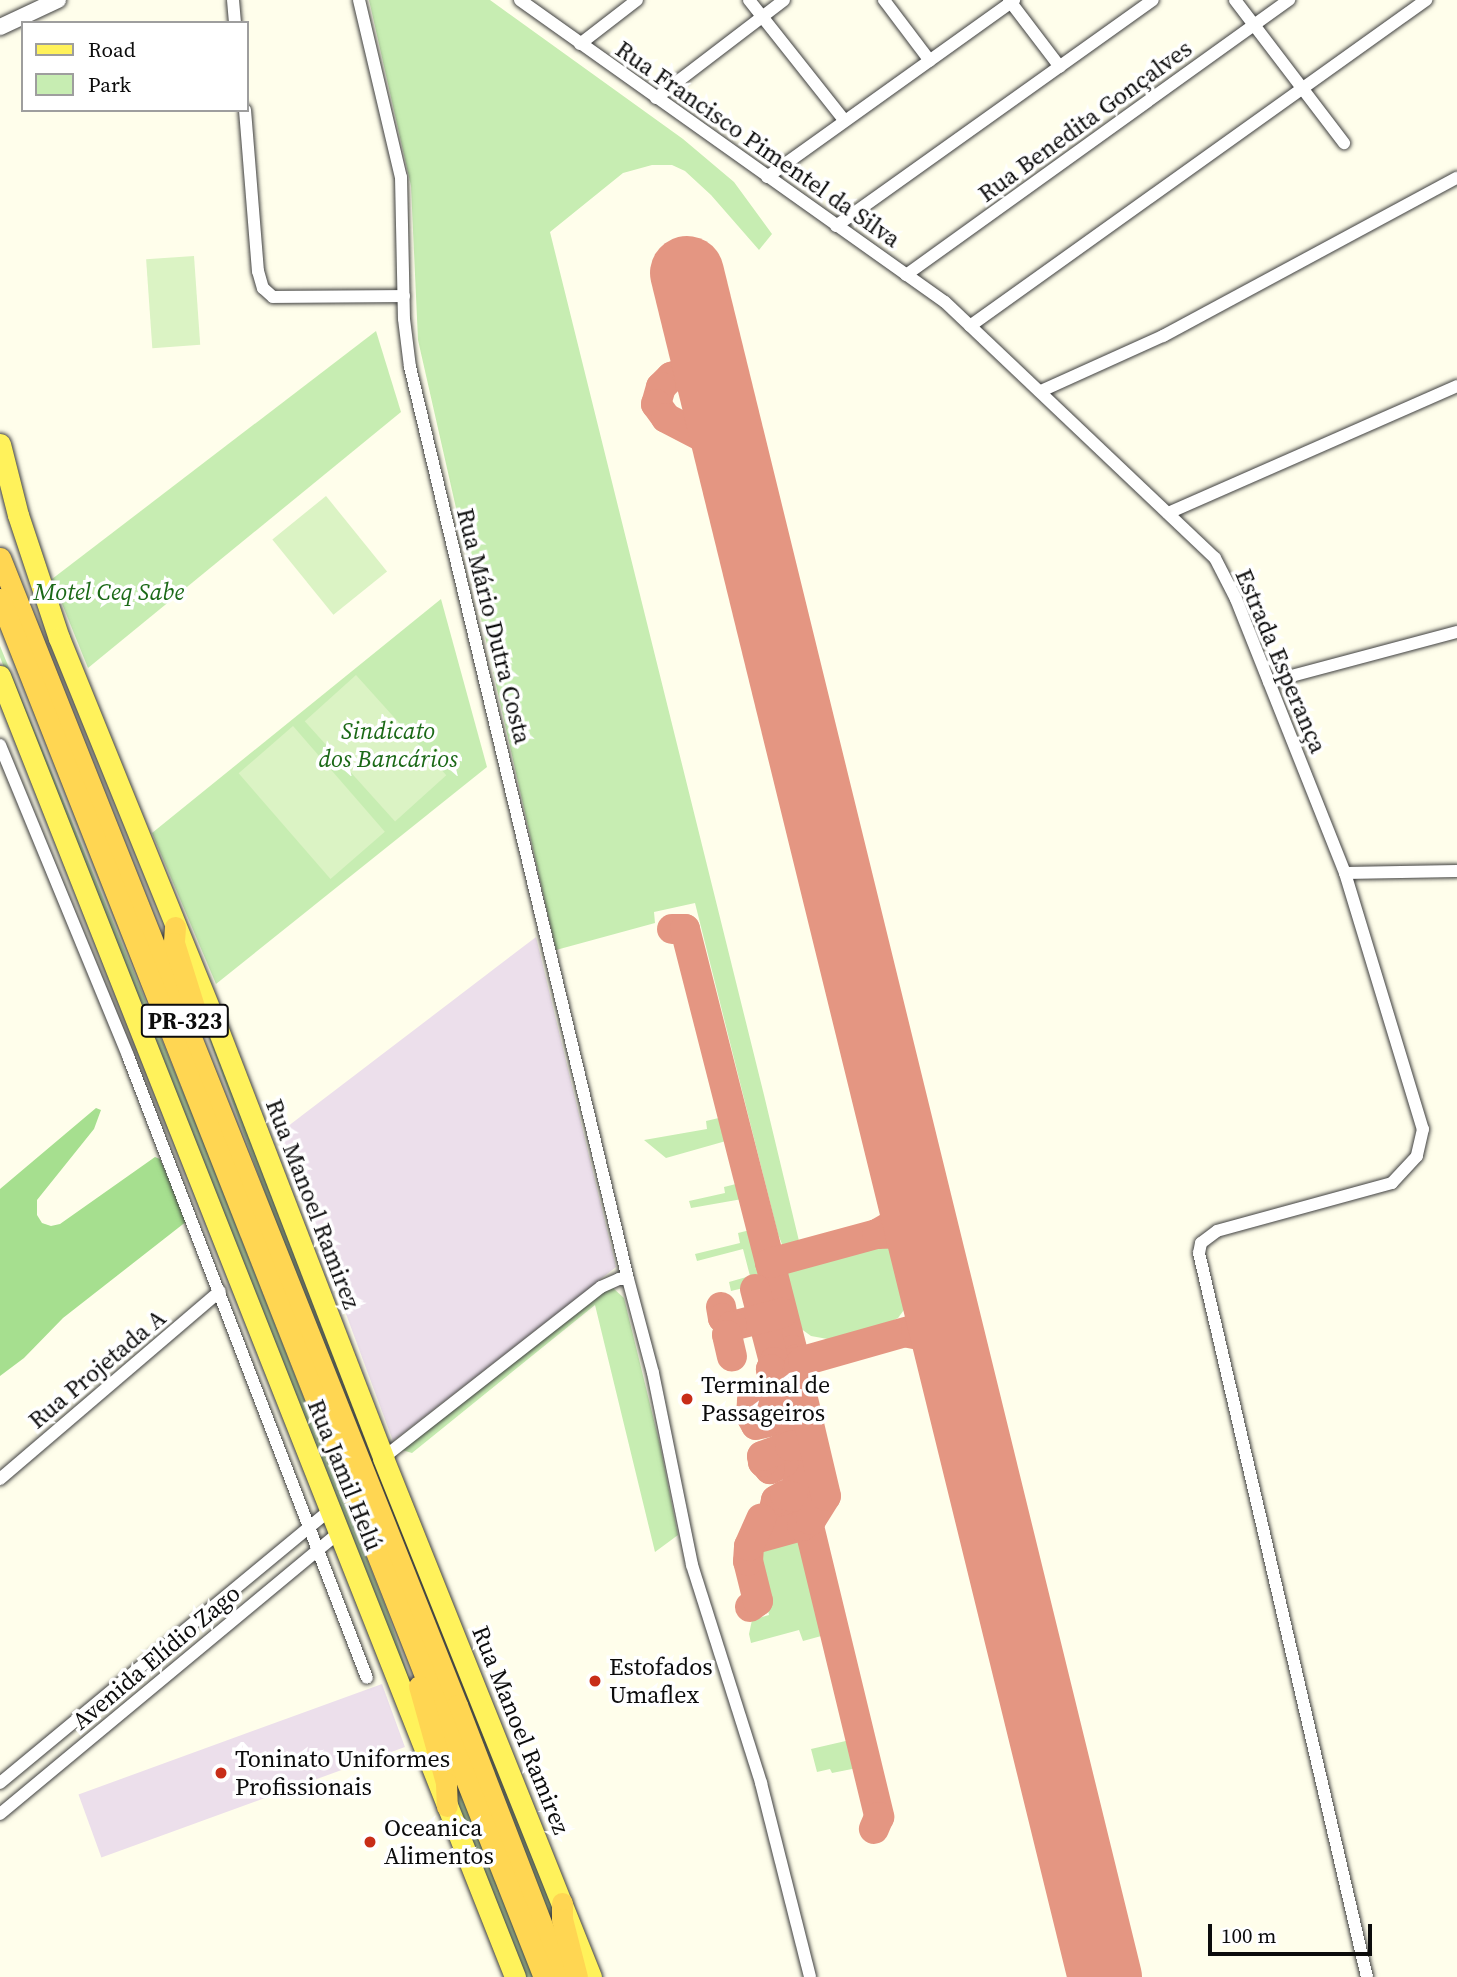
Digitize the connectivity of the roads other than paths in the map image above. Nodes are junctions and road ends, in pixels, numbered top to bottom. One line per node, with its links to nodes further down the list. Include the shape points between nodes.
1 (58, 0): 16 (street)
2 (233, 0): 15 (street)
3 (359, 0): 30 (street, Rua Mário Dutra Costa, via 401,177)
4 (520, 0): 18 (street, Rua Francisco Pimentel da Silva)
5 (749, 0): 14 (street)
6 (784, 0): 14 (street)
7 (884, 0): 19 (street)
8 (1153, 0): 20 (street)
9 (1236, 0): 17 (street)
10 (1289, 0): 17 (street, Rua Benedita Gonçalves)
11 (1426, 0): 21 (street)
12 (634, 1): 18 (street)
13 (1011, 1): 19 (street); 20 (street)
14 (762, 17): 22 (street); 24 (street)
15 (235, 21)
16 (1, 24)
17 (1255, 25): 21 (street); 29 (street, Rua Benedita Gonçalves)
18 (580, 44): 22 (street, Rua Francisco Pimentel da Silva)
19 (930, 61): 24 (street)
20 (1060, 66): 28 (street)
21 (1302, 86): 25 (street); 31 (street)
22 (656, 98): 26 (street, Rua Francisco Pimentel da Silva)
23 (245, 112): 30 (street, via 263,288 273,297)
24 (845, 121): 26 (street)
25 (1344, 143)
26 (767, 177): 28 (street, Rua Francisco Pimentel da Silva)
27 (1457, 178): 33 (street, via 1163,336)
28 (836, 226): 29 (street, Rua Francisco Pimentel da Silva)
29 (906, 275): 31 (street, Rua Francisco Pimentel da Silva)
30 (404, 296): 48 (street, Rua Mário Dutra Costa, via 410,367)
31 (970, 326): 33 (street, Estrada Esperança)
32 (1457, 386): 35 (street)
33 (1041, 391): 35 (street, Estrada Esperança)
34 (0, 444): 46 (main road, Rua Manoel Ramirez, via 18,515 60,638)
35 (1168, 513): 41 (street, Estrada Esperança, via 1214,558 1237,599)
36 (0, 558): 47 (highway, PR-323)
37 (0, 599): 42 (highway, PR-323)
38 (1457, 632): 41 (street)
39 (0, 636): 42 (highway, via 27,691)
40 (0, 676): 52 (main road, Rua Jamil Helú)
41 (1269, 682): 45 (street, Estrada Esperança)
42 (39, 700): 56 (highway, PR-323)
43 (0, 745): 49 (street)
44 (1457, 871): 45 (street)
45 (1345, 873): 70 (street, Estrada Esperança, via 1423,1129 1417,1156 1391,1183 1217,1231 1201,1243 1199,1254)
46 (175, 928): 47 (highway, via 174,943 215,1074); 50 (main road, Rua Manoel Ramirez)
47 (215, 1096): 66 (highway, PR-323)
48 (628, 1279): 50 (street, via 601,1287); 69 (street, Rua Mário Dutra Costa, via 692,1565 761,1783)
49 (220, 1291): 51 (street, Rua Projetada A); 53 (street)
50 (383, 1458): 63 (main road, Rua Manoel Ramirez)
51 (0, 1479)
52 (330, 1510): 53 (street, Avenida Elídio Zago); 54 (main road, Rua Jamil Helú)
53 (309, 1528): 55 (street); 58 (street, Avenida Elídio Zago)
54 (339, 1533): 55 (street, Avenida Elídio Zago); 61 (main road, Rua Jamil Helú)
55 (317, 1549): 57 (street); 59 (street, Avenida Elídio Zago)
56 (404, 1619): 61 (highway, via 403,1630 446,1783); 65 (highway, PR-323)
57 (367, 1678)
58 (93, 1707): 59 (street); 60 (street, Avenida Elídio Zago)
59 (107, 1726): 62 (street, Avenida Elídio Zago)
60 (0, 1783)
61 (447, 1806): 64 (main road, Rua Jamil Helú)
62 (0, 1814)
63 (562, 1903): 67 (highway); 68 (main road, Rua Manoel Ramirez)
64 (515, 1977)
65 (544, 1977)
66 (562, 1977)
67 (577, 1977)
68 (591, 1977)
69 (810, 1977)
70 (1367, 1977)

